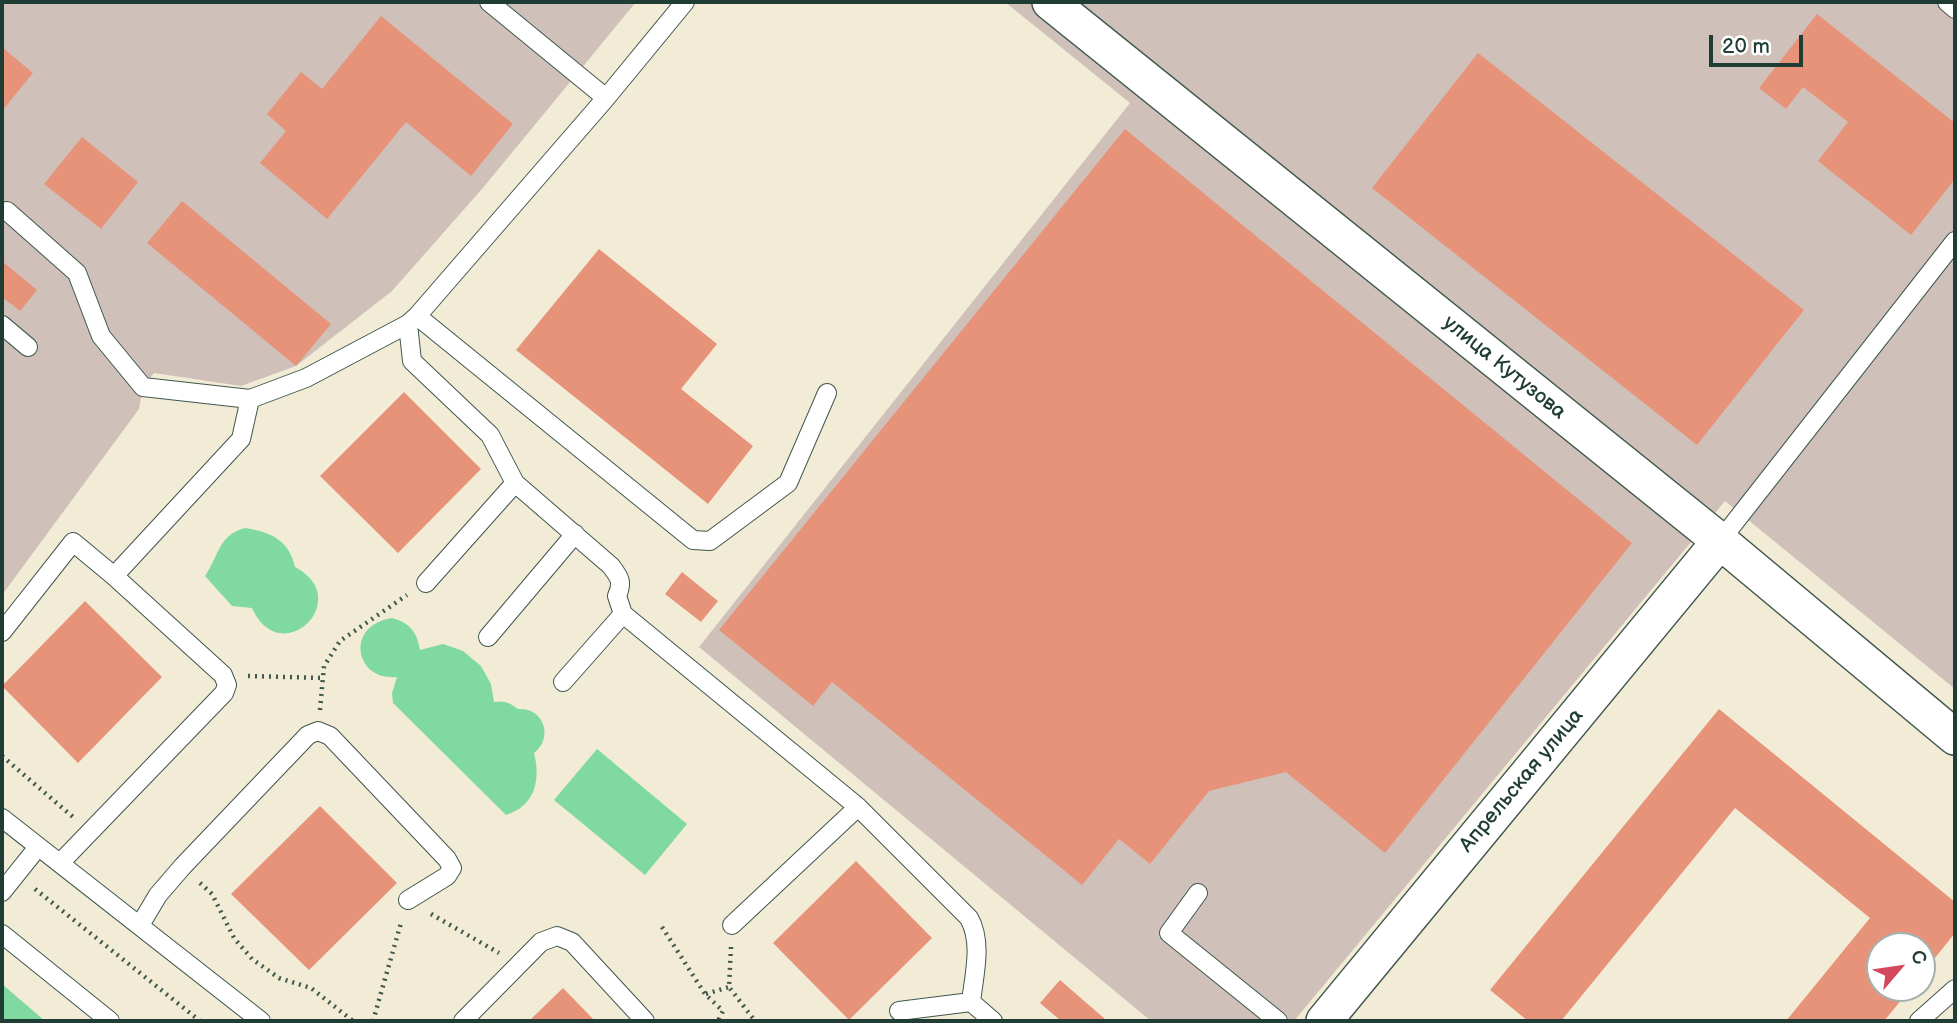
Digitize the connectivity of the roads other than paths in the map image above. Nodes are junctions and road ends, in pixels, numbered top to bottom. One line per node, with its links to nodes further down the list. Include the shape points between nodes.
1 (489, 2): 6 (lane)
2 (685, 2): 6 (lane)
3 (1050, 2): 16 (street, улица Кутузова)
4 (1947, 2): 5 (lane)
5 (1955, 9)
6 (606, 97): 9 (lane)
7 (7, 211): 13 (lane, via 77,273 101,336 143,387)
8 (1955, 241): 16 (lane)
9 (413, 320): 12 (lane, via 693,541 710,541 788,483); 13 (lane, via 306,379); 14 (lane, via 412,360 490,435)
10 (2, 324): 11 (lane)
11 (28, 346)
12 (827, 393)
13 (250, 399): 17 (lane, via 241,439)
14 (515, 483): 15 (lane); 18 (lane)
15 (575, 534): 19 (lane, via 619,577 617,596); 21 (lane)
16 (1720, 541): 23 (street, улица Кутузова); 44 (street, Апрельская улица)
17 (114, 576): 20 (lane, via 73,542); 27 (lane, via 223,675 227,685)
18 (426, 583)
19 (623, 614): 22 (lane); 24 (lane)
20 (2, 632)
21 (488, 637)
22 (563, 682)
23 (1955, 737)
24 (858, 807): 32 (lane); 35 (lane, via 975,927)
25 (2, 818): 26 (lane)
26 (38, 847): 27 (lane); 28 (lane)
27 (60, 863): 31 (lane)
28 (2, 892)
29 (1198, 893): 43 (lane, via 1169,933)
30 (408, 900): 31 (lane, via 447,876 452,868 330,736 318,731 308,736 183,866)
31 (140, 925): 39 (lane)
32 (732, 925)
33 (2, 934): 38 (lane)
34 (1955, 989): 37 (lane)
35 (971, 1002): 36 (lane); 42 (lane)
36 (899, 1011)
37 (1924, 1019)
38 (110, 1021)
39 (261, 1021)
40 (463, 1021): 41 (lane, via 541,942 557,936 572,942)
41 (645, 1021)
42 (993, 1021)
43 (1278, 1021)
44 (1324, 1021)

